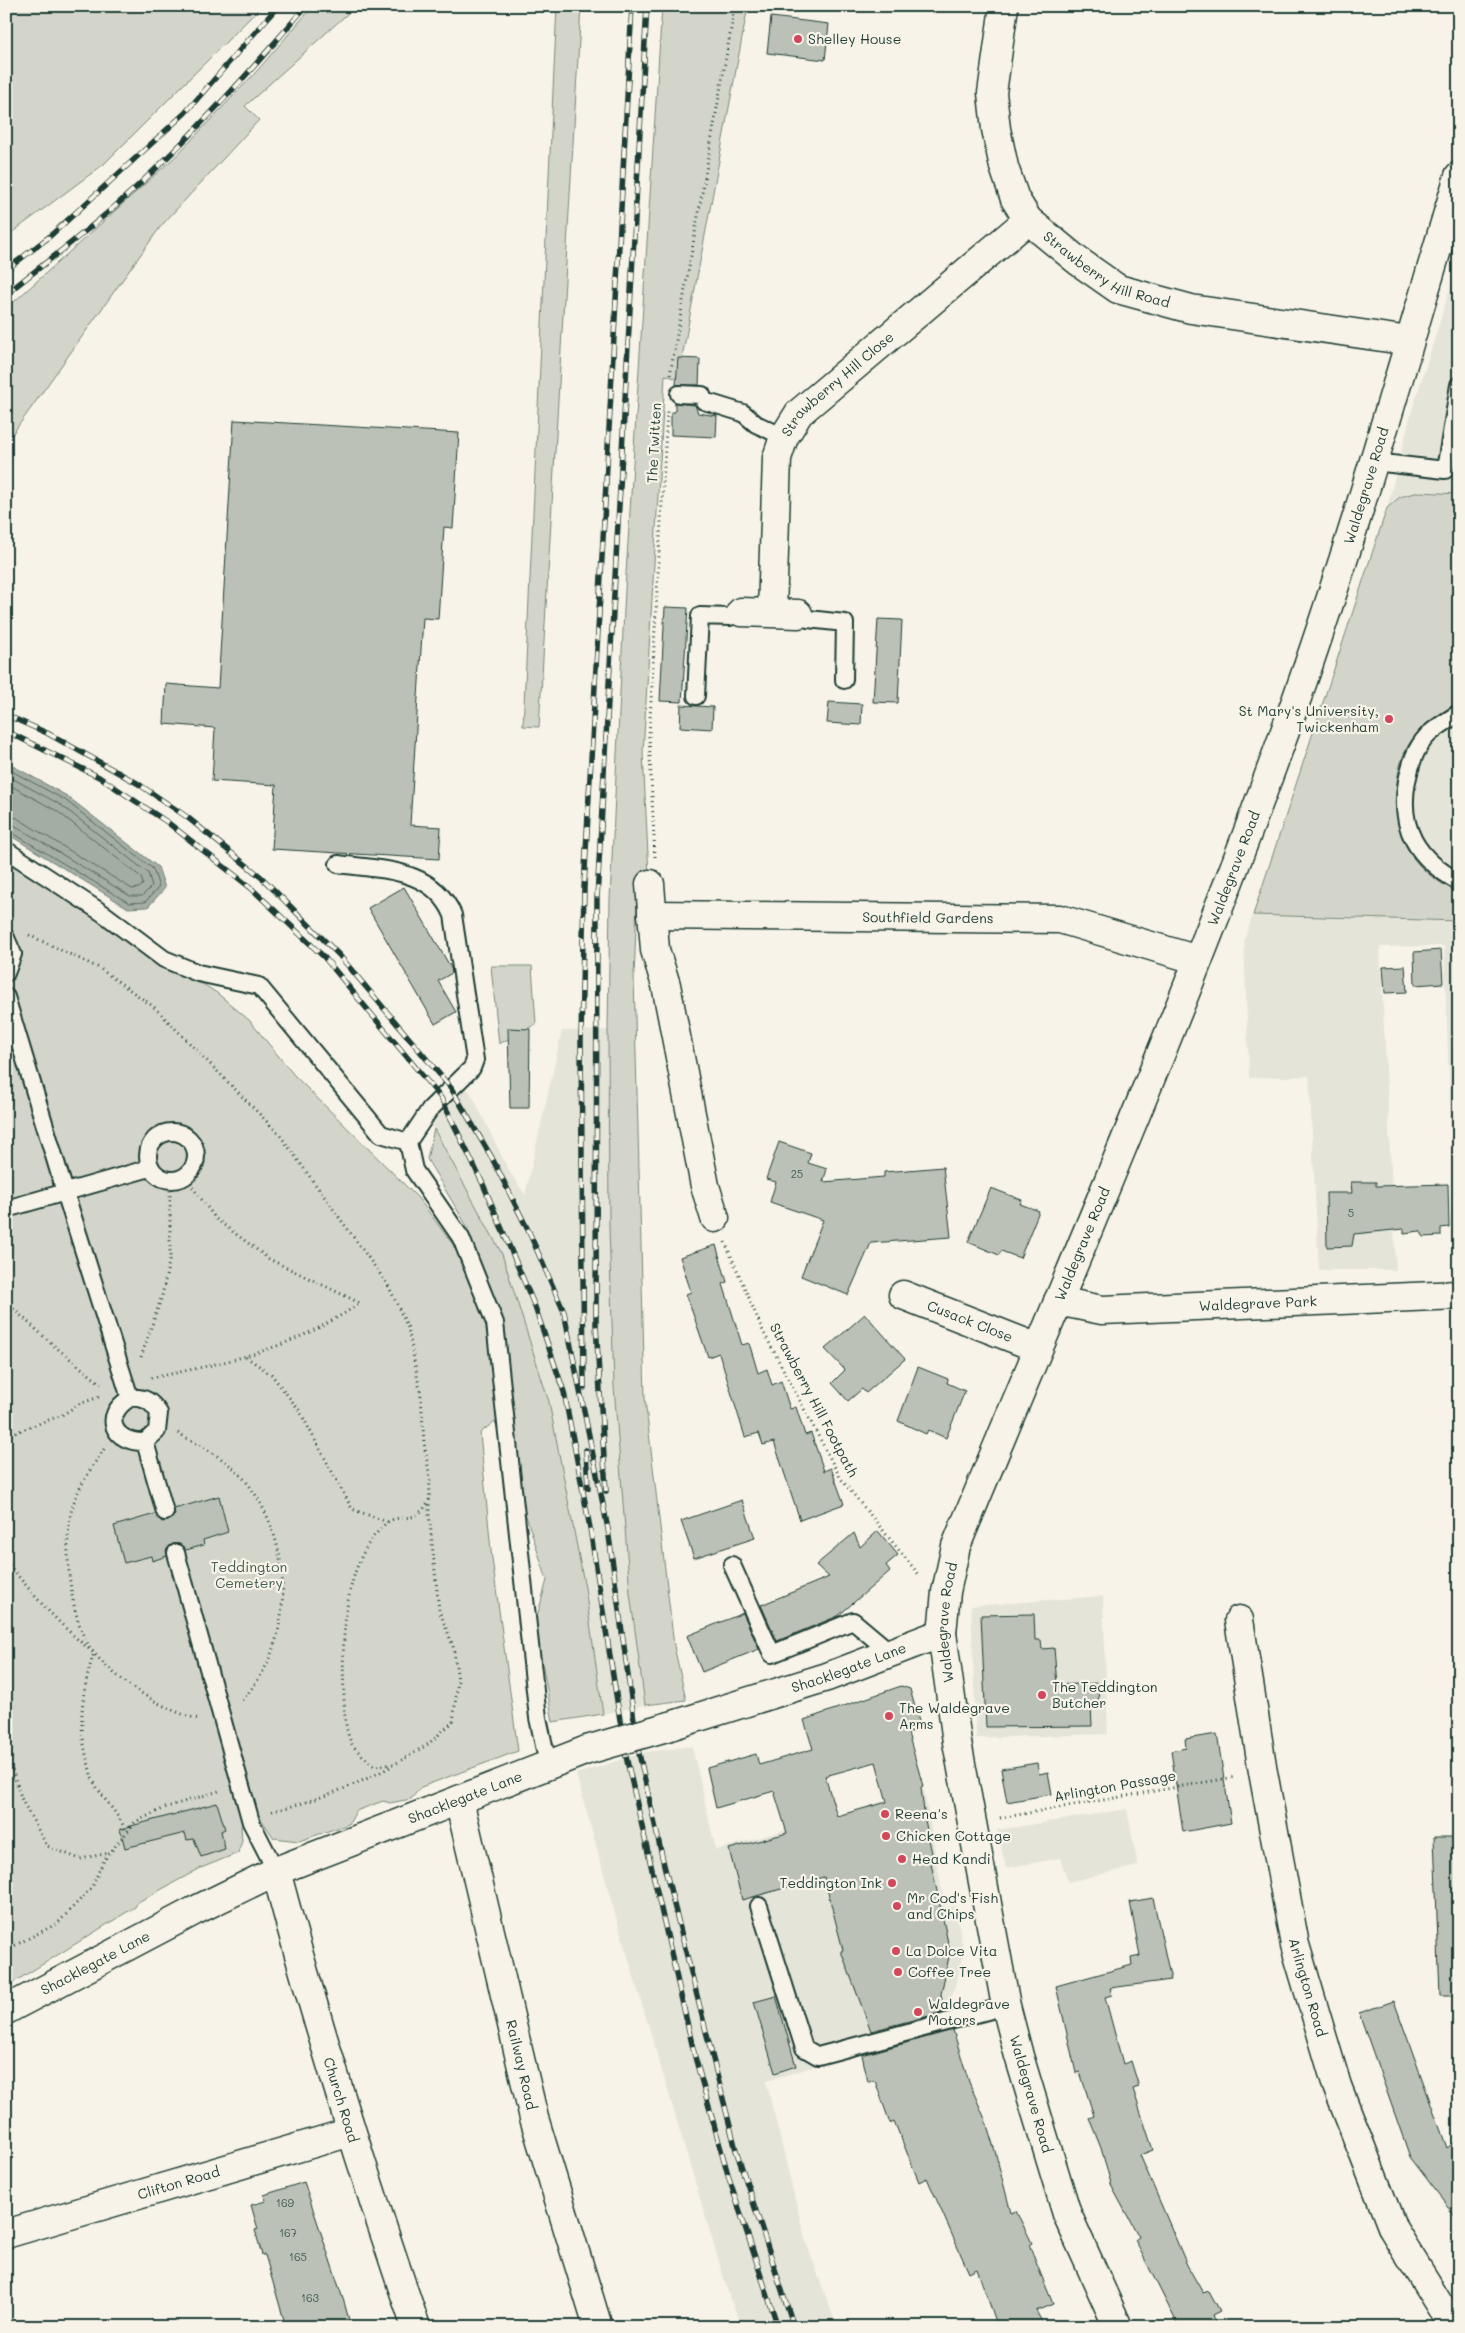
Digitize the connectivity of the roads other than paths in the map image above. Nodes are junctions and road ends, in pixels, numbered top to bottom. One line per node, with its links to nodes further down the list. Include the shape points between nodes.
1 (1004, 6): 3 (street, Strawberry Hill Road, via 992,93 996,129 1014,199)
2 (1459, 176): 4 (street, Waldegrave Road)
3 (1028, 220): 4 (street, Strawberry Hill Road, via 1118,289 1191,309); 7 (street, Strawberry Hill Close, via 799,413)
4 (1409, 341): 8 (street, Waldegrave Road)
5 (1459, 385): 9 (lane)
6 (672, 393): 7 (lane, via 702,395 704,401 742,412 756,424)
7 (784, 437): 11 (street, Strawberry Hill Close, via 777,458)
8 (1374, 462): 9 (lane); 21 (street, Waldegrave Road, via 1289,721)
9 (1452, 470)
10 (741, 612): 11 (street); 13 (lane, via 730,617 700,616)
11 (785, 613): 12 (lane, via 845,623)
12 (844, 680)
13 (696, 696)
14 (1459, 713): 17 (lane, via 1428,735 1412,758 1404,810 1410,834 1422,854 1442,873)
15 (6, 850): 24 (lane, via 104,914 164,959 198,973 259,986 381,1134)
16 (338, 864): 24 (lane, via 403,872 417,877 441,895 453,916 475,1060 472,1068 430,1109)
17 (1459, 882)
18 (650, 884): 19 (street)
19 (652, 914): 21 (street, Southfield Gardens, via 1060,919); 28 (street, via 655,950 666,985 705,1186)
20 (6, 938): 22 (lane, via 14,954)
21 (1198, 960): 31 (street, Waldegrave Road)
22 (6, 973)
23 (6, 997): 26 (lane)
24 (408, 1142): 41 (lane, via 414,1170 461,1238 495,1323 538,1718)
25 (150, 1168): 25 (lane, via 147,1158 149,1146 156,1136 168,1132 181,1133 194,1145 196,1155 192,1170 177,1178 159,1177); 26 (lane)
26 (65, 1192): 27 (lane); 33 (lane)
27 (6, 1209)
28 (715, 1218)
29 (903, 1295): 32 (street, Cusack Close)
30 (1459, 1295): 31 (street, Waldegrave Park, via 1102,1310)
31 (1058, 1302): 32 (street, Waldegrave Road)
32 (1038, 1348): 39 (street, Waldegrave Road, via 956,1546 946,1592)
33 (124, 1392): 34 (lane, via 115,1412 117,1432 132,1442); 34 (lane, via 151,1402 159,1413 157,1431)
34 (145, 1442): 35 (lane)
35 (165, 1512)
36 (176, 1553): 43 (lane, via 249,1816)
37 (732, 1565): 40 (lane, via 772,1654 853,1621)
38 (1239, 1620): 52 (street, Arlington Road, via 1295,1945 1337,2086 1393,2229)
39 (942, 1633): 40 (street, Shacklegate Lane); 45 (street, Waldegrave Road, via 956,1742)
40 (890, 1652): 41 (street, Shacklegate Lane, bridge, via 827,1677)
41 (548, 1764): 42 (street, Shacklegate Lane)
42 (460, 1800): 43 (street, Shacklegate Lane); 50 (street, Railway Road, via 534,2118)
43 (276, 1871): 46 (street, Shacklegate Lane); 47 (street, Church Road)
44 (759, 1906): 45 (lane, via 804,2048 818,2056)
45 (1006, 2006): 51 (street, Waldegrave Road, via 1067,2214)
46 (6, 2010)
47 (351, 2132): 48 (street, Clifton Road); 49 (street, Church Road)
48 (6, 2234)
49 (416, 2327)
50 (598, 2327)
51 (1118, 2327)
52 (1456, 2327)

